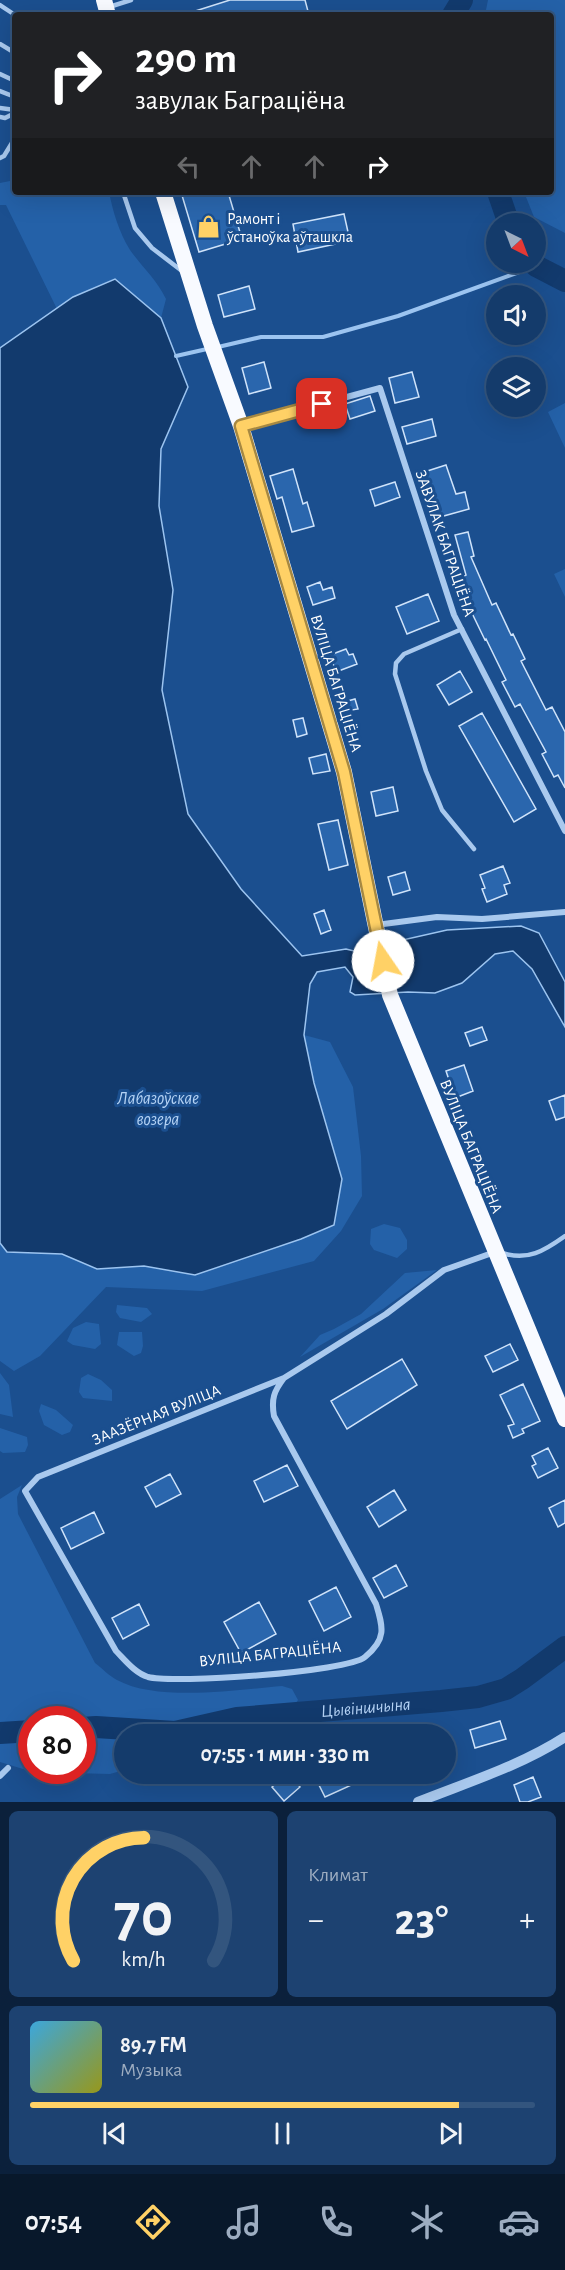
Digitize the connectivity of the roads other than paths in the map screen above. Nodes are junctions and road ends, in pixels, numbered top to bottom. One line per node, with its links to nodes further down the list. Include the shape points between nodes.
1 (131, 0): 2 (lane)
2 (106, 8)
3 (12, 143): 4 (lane)
4 (0, 158)
5 (124, 195): 7 (lane, via 135,228 152,248)
6 (164, 195): 7 (highway, ВУЛІЦА БАГРАЦІЁНА)
7 (189, 276): 8 (highway, ВУЛІЦА БАГРАЦІЁНА)
8 (241, 426): 9 (street, ЗАВУЛАК БАГРАЦІЁНА, via 380,388 454,615); 13 (highway, ВУЛІЦА БАГРАЦІЁНА, via 344,772)
9 (462, 629): 10 (street, ЗАВУЛАК БАГРАЦІЁНА); 11 (lane, via 404,654 396,663 395,674 442,810)
10 (565, 831)
11 (474, 849)
12 (565, 912): 13 (street, via 482,919 437,917)
13 (375, 925): 15 (highway, ВУЛІЦА БАГРАЦІЁНА, via 390,995)
14 (565, 1236): 15 (lane, via 533,1256 513,1257)
15 (496, 1251): 16 (street, via 444,1270 386,1314); 17 (highway, ВУЛІЦА БАГРАЦІЁНА)
16 (284, 1378): 18 (street, ЗААЗЁРНАЯ ВУЛІЦА); 18 (street, ВУЛІЦА БАГРАЦІЁНА, via 274,1391 274,1416 376,1604 383,1627 377,1645 363,1659 220,1678 167,1680 145,1676 116,1651 25,1491)
17 (565, 1419)
18 (38, 1477)
19 (565, 1737): 22 (street, via 511,1765)
20 (8, 1768): 21 (street)
21 (0, 1776)
22 (418, 1802)

